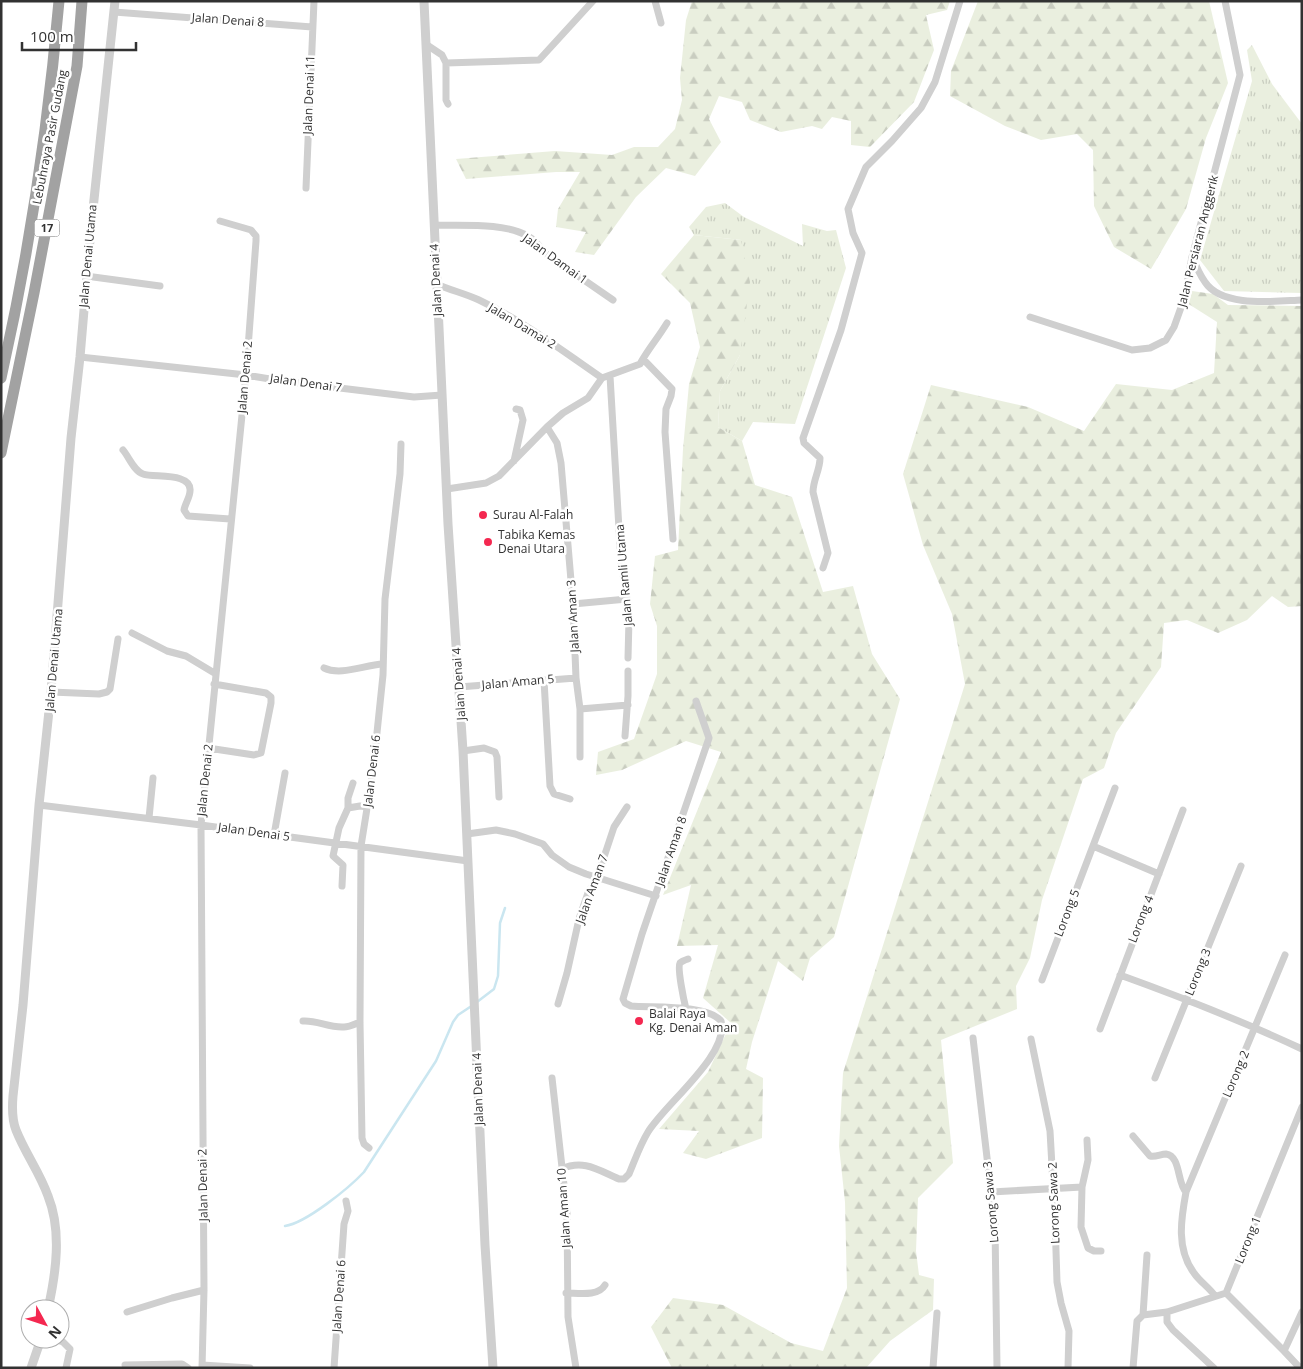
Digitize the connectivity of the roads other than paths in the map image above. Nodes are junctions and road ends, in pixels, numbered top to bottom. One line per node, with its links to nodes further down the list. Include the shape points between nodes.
1 (55, 1): 15 (highway)
2 (59, 1): 15 (highway, Lebuhraya Pasir Gudang / 17)
3 (82, 1): 39 (highway, Lebuhraya Pasir Gudang / 17, via 77,66)
4 (115, 1): 11 (street, Jalan Denai Utama)
5 (314, 1): 13 (street, Jalan Denai 11)
6 (424, 1): 14 (street, Jalan Denai 4)
7 (592, 1): 16 (street, via 539,60)
8 (655, 1): 12 (street)
9 (960, 1): 44 (street, via 935,82 921,108 866,167 848,208 853,233 862,253 841,330 803,438 820,458 813,492 828,553)
10 (1225, 1): 21 (street, Jalan Persiaran Anggerik, via 1240,75)
11 (114, 12): 13 (street, Jalan Denai 8); 22 (street, Jalan Denai Utama)
12 (661, 23)
13 (312, 26): 18 (street, Jalan Denai 11)
14 (427, 45): 16 (street, via 442,55); 20 (street, Jalan Denai 4)
15 (54, 62): 33 (highway, Lebuhraya Pasir Gudang / 17, via 31,227)
16 (446, 63): 17 (street)
17 (448, 104)
18 (306, 188)
19 (220, 222): 31 (street, Jalan Denai 2, via 251,230 256,236)
20 (434, 225): 23 (street, Jalan Denai 4); 25 (street, Jalan Damai 1, via 497,227 528,236 545,252)
21 (1192, 257): 26 (street, via 1206,284 1224,298 1250,302); 27 (street, Jalan Persiaran Anggerik, via 1184,299 1174,327 1166,340 1150,348 1132,350)
22 (86, 276): 24 (street); 29 (street, Jalan Denai Utama)
23 (436, 284): 32 (street, Jalan Damai 2, via 493,307); 34 (street, Jalan Denai 4)
24 (160, 286)
25 (613, 300)
26 (1302, 300)
27 (1030, 317)
28 (667, 323): 30 (street)
29 (80, 357): 31 (street, Jalan Denai 7); 58 (street, Jalan Denai Utama)
30 (643, 359): 32 (street, via 636,367); 43 (street, via 672,389 664,432)
31 (246, 375): 34 (street, Jalan Denai 7, via 414,397); 42 (street, Jalan Denai 2)
32 (606, 377): 36 (street, via 588,398); 45 (street, Jalan Ramli Utama, via 616,462 621,563)
33 (1, 378)
34 (442, 395): 41 (street, Jalan Denai 4)
35 (516, 409): 40 (street, via 520,410 523,420)
36 (548, 426): 40 (street); 46 (street, Jalan Aman 3, via 557,446)
37 (401, 444): 50 (street, Jalan Denai 6, via 385,599)
38 (123, 450): 42 (street, via 142,474 182,479 189,484 184,510 188,516)
39 (1, 453)
40 (514, 462): 41 (street, via 486,483)
41 (447, 489): 57 (street, Jalan Denai 4)
42 (230, 519): 53 (street, Jalan Denai 2)
43 (672, 539)
44 (823, 568)
45 (627, 599): 46 (street); 49 (street, Jalan Ramli Utama)
46 (573, 604): 54 (street, Jalan Aman 3)
47 (132, 632): 53 (street, via 167,651 186,656)
48 (118, 639): 58 (street, via 107,692)
49 (628, 658)
50 (383, 664): 51 (street, via 340,672); 73 (street, Jalan Denai 6)
51 (324, 668)
52 (628, 671): 60 (street)
53 (216, 674): 56 (street, Jalan Denai 2)
54 (576, 678): 55 (street, Jalan Aman 5); 61 (street, Jalan Aman 3)
55 (544, 680): 57 (street, Jalan Aman 5); 71 (street, via 550,786 554,794)
56 (214, 684): 63 (street, Jalan Denai 2); 63 (street, via 266,693 271,697 271,703 261,753 254,755)
57 (459, 687): 64 (street, Jalan Denai 4)
58 (51, 692): 72 (street, Jalan Denai Utama)
59 (696, 701): 89 (street, Jalan Aman 8, via 709,738)
60 (628, 705): 61 (street); 62 (street)
61 (580, 709): 65 (street, Jalan Aman 3)
62 (625, 736)
63 (208, 748): 78 (street, Jalan Denai 2)
64 (463, 750): 70 (street, via 484,748 495,752); 79 (street, Jalan Denai 4)
65 (580, 757)
66 (285, 773): 80 (street)
67 (154, 778): 77 (street)
68 (353, 783): 75 (street)
69 (1115, 788): 83 (street, Lorong 5)
70 (499, 797)
71 (570, 798)
72 (39, 805): 77 (street, Jalan Denai 5); 123 (street, Jalan Denai Utama, via 12,1111 15,1129 48,1195 55,1217)
73 (368, 807): 75 (street); 82 (street, Jalan Denai 6)
74 (627, 807): 87 (street, Jalan Aman 7, via 614,827)
75 (348, 808): 81 (street)
76 (1183, 810): 86 (street, Lorong 4)
77 (149, 818): 78 (street, Jalan Denai 5)
78 (201, 824): 80 (street, Jalan Denai 5); 119 (street, Jalan Denai 2)
79 (467, 834): 84 (street, Jalan Denai 4); 87 (street, via 496,830 515,834 543,844 552,856 569,867)
80 (274, 835): 81 (street, Jalan Denai 5)
81 (335, 843): 82 (street, Jalan Denai 5); 88 (street, via 333,856 344,870)
82 (361, 846): 84 (street, Jalan Denai 5); 98 (street, Jalan Denai 6)
83 (1093, 846): 86 (street); 93 (street, Lorong 5)
84 (468, 861): 139 (street, Jalan Denai 4)
85 (1241, 866): 94 (street, Lorong 3)
86 (1158, 874): 92 (street, Lorong 4)
87 (597, 878): 89 (street); 95 (street, Jalan Aman 7, via 579,919)
88 (342, 886)
89 (656, 896): 96 (street, Jalan Aman 8, via 624,994 625,1003)
90 (1285, 955): 99 (street, Lorong 2)
91 (688, 959): 96 (street, via 680,965)
92 (1120, 975): 94 (street); 100 (street, Lorong 4)
93 (1042, 980)
94 (1187, 999): 99 (street); 105 (street, Lorong 3)
95 (558, 1004)
96 (686, 1009): 110 (street, via 709,1012 719,1018 722,1028 718,1042 707,1063 660,1115 629,1174 619,1179 584,1164)
97 (303, 1020): 98 (street, via 345,1027)
98 (360, 1022): 109 (street, Jalan Denai 6, via 362,1138)
99 (1256, 1028): 103 (street); 114 (street, Lorong 2)
100 (1100, 1029)
101 (973, 1038): 113 (street, Lorong Sawa 3)
102 (1031, 1039): 112 (street, Lorong Sawa 2, via 1050,1131)
103 (1302, 1049)
104 (552, 1078): 110 (street, Jalan Aman 10)
105 (1154, 1078)
106 (1302, 1107): 121 (street, Lorong 1)
107 (1133, 1136): 114 (street, Lorong 2, via 1150,1156 1170,1155)
108 (1087, 1140): 111 (street, via 1088,1160)
109 (369, 1148)
110 (562, 1169): 120 (street, Jalan Aman 10, via 567,1212)
111 (1082, 1187): 112 (street); 116 (street, via 1081,1227 1088,1248)
112 (1054, 1189): 113 (street); 143 (street, Lorong Sawa 2, via 1056,1282 1069,1332)
113 (991, 1192): 142 (street, Lorong Sawa 3, via 995,1226)
114 (1186, 1192): 122 (street, Lorong 2, via 1181,1219 1182,1243 1189,1265)
115 (346, 1201): 138 (street, Jalan Denai 6, via 348,1211 344,1224)
116 (1101, 1251)
117 (1146, 1254): 128 (street)
118 (605, 1285): 120 (street, via 595,1293)
119 (204, 1290): 124 (street); 133 (street, Jalan Denai 2)
120 (566, 1293): 140 (street, Jalan Aman 10)
121 (1226, 1293): 122 (street); 131 (street)
122 (1215, 1296): 125 (street)
123 (50, 1299)
124 (127, 1312)
125 (1167, 1312): 128 (street); 145 (street, via 1167,1322 1173,1330)
126 (1302, 1312): 131 (street)
127 (937, 1313): 141 (street)
128 (1143, 1315): 144 (street, via 1137,1321)
129 (38, 1349): 134 (street)
130 (69, 1349): 135 (street)
131 (1284, 1351): 146 (street)
132 (125, 1365): 136 (street, via 182,1364)
133 (202, 1366): 137 (street)
134 (31, 1368)
135 (66, 1368)
136 (188, 1368)
137 (250, 1368)
138 (334, 1368)
139 (493, 1368)
140 (576, 1368)
141 (933, 1368)
142 (997, 1368)
143 (1068, 1368)
144 (1133, 1368)
145 (1214, 1368)
146 (1300, 1368)

